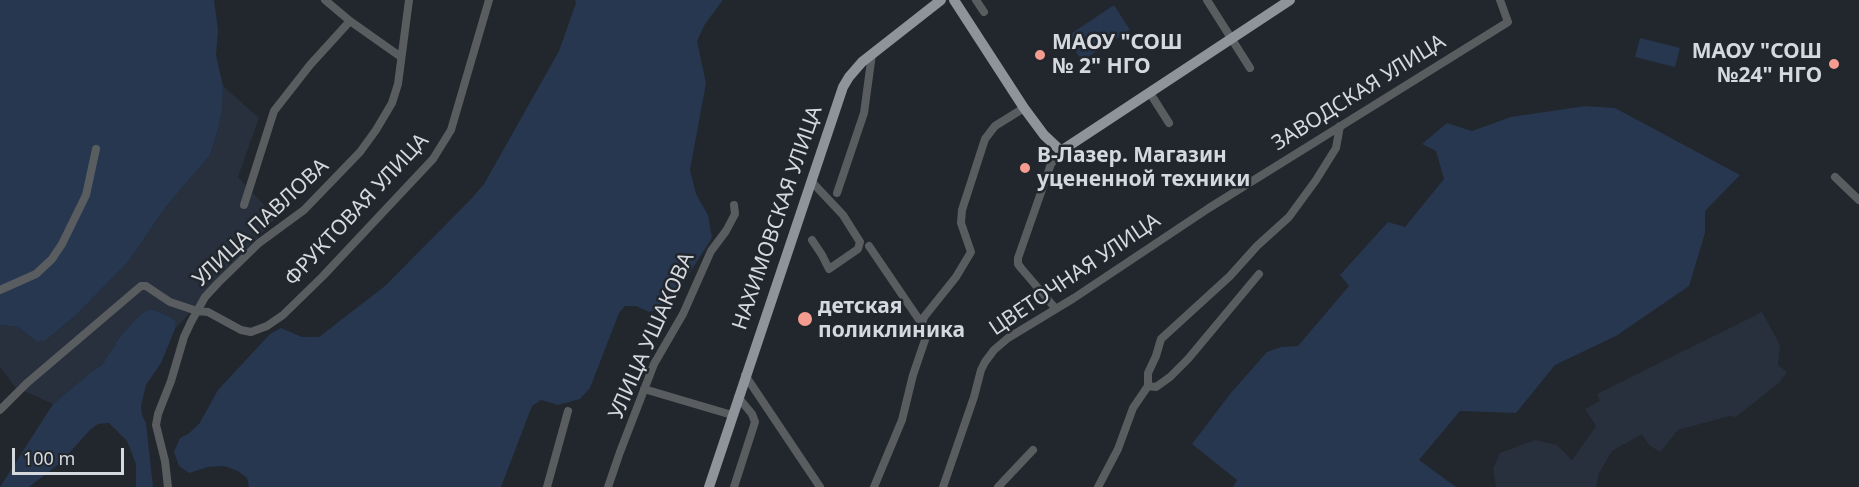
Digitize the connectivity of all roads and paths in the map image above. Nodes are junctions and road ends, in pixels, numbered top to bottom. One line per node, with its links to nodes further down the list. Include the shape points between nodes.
1 (325, 0): 11 (street)
2 (409, 0): 14 (street, УЛИЦА ПАВЛОВА)
3 (489, 0): 34 (street, ФРУКТОВАЯ УЛИЦА, via 452,130 433,159 323,276 267,326 251,332 241,330 208,312)
4 (941, 0): 13 (main road, НАХИМОВСКАЯ УЛИЦА)
5 (954, 0): 17 (main road)
6 (976, 0): 10 (street)
7 (1290, 0): 12 (main road)
8 (1500, 0): 19 (street, ЗАВОДСКАЯ УЛИЦА, via 1508,22)
9 (1211, 1): 12 (street)
10 (984, 12)
11 (350, 21): 14 (street); 26 (street, via 274,111)
12 (1232, 38): 15 (street); 16 (main road)
13 (872, 54): 23 (main road, НАХИМОВСКАЯ УЛИЦА, via 843,87); 24 (street, via 864,113)
14 (401, 57): 34 (street, УЛИЦА ПАВЛОВА, via 392,103 360,152 304,210 259,243 226,275)
15 (1250, 68)
16 (1150, 93): 18 (street); 21 (main road)
17 (1024, 108): 21 (main road); 35 (street, via 995,126 985,139 962,210 961,223 971,252)
18 (1169, 123)
19 (1340, 126): 28 (street, ЗАВОДСКАЯ УЛИЦА); 37 (street, via 1336,148 1289,217 1161,339 1148,373)
20 (96, 150): 32 (street, via 86,195 52,259 36,274)
21 (1061, 151): 33 (street, via 1051,164 1018,258 1021,268)
22 (1835, 177): 25 (street)
23 (811, 181): 29 (street, via 843,215 860,242 858,249 829,269); 36 (main road, НАХИМОВСКАЯ УЛИЦА)
24 (837, 193)
25 (1859, 200)
26 (244, 205)
27 (734, 205): 38 (street, УЛИЦА УШАКОВА, via 735,214 711,251)
28 (1209, 208): 33 (street, ЦВЕТОЧНАЯ УЛИЦА)
29 (812, 240)
30 (869, 246): 35 (street)
31 (1259, 274): 37 (street, via 1188,359 1156,387)
32 (0, 290)
33 (1055, 308): 51 (street, ЦВЕТОЧНАЯ УЛИЦА, via 1008,338 984,362)
34 (197, 311): 40 (street, УЛИЦА ПАВЛОВА, via 170,302 146,286 136,288); 44 (street, via 184,337 156,425)
35 (922, 324): 50 (street, via 926,337 902,420)
36 (746, 375): 39 (main road, НАХИМОВСКАЯ УЛИЦА); 49 (street)
37 (1148, 386): 53 (street, via 1133,408)
38 (644, 389): 42 (street); 46 (street, УЛИЦА УШАКОВА)
39 (738, 397): 42 (main road, НАХИМОВСКАЯ УЛИЦА); 48 (street, via 755,422)
40 (0, 410)
41 (568, 411): 45 (street)
42 (732, 415): 47 (main road, НАХИМОВСКАЯ УЛИЦА)
43 (1033, 450): 52 (street)
44 (168, 487)
45 (547, 487)
46 (608, 487)
47 (709, 487)
48 (734, 487)
49 (820, 487)
50 (874, 487)
51 (943, 487)
52 (998, 487)
53 (1098, 487)

